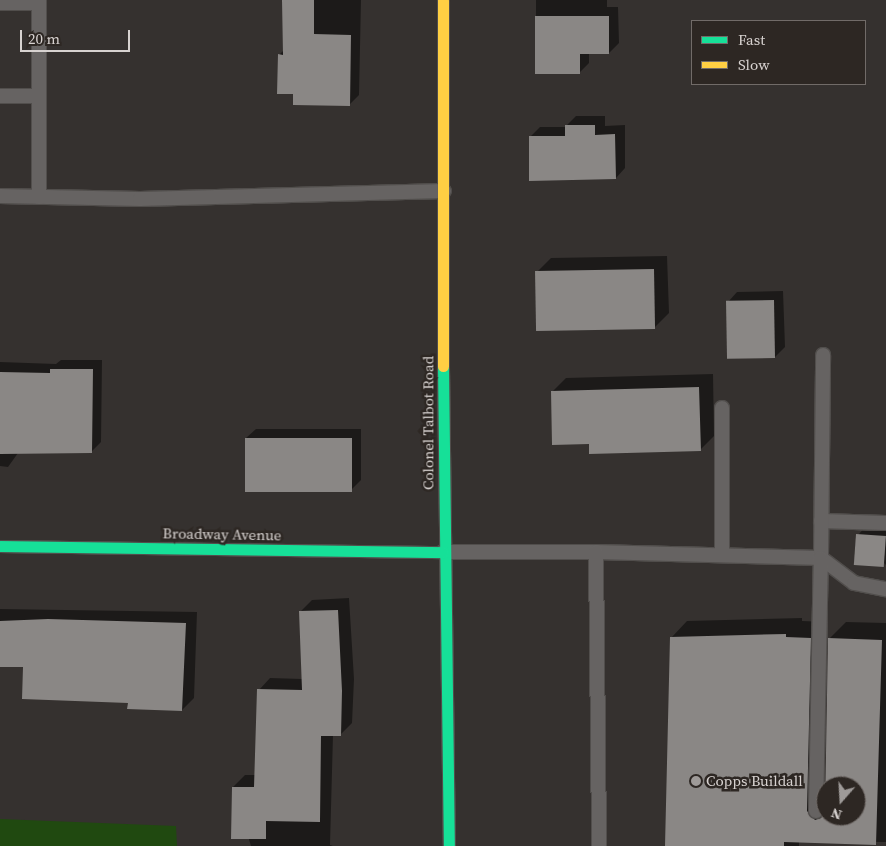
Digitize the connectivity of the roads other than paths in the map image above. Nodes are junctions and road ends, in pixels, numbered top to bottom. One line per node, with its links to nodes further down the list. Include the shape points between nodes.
1 (443, 0): 6 (main road, Colonel Talbot Road)
2 (39, 2): 3 (lane); 5 (lane)
3 (0, 3)
4 (0, 96): 5 (lane)
5 (38, 96): 8 (lane)
6 (444, 191): 8 (lane, via 140,199); 14 (main road, Colonel Talbot Road)
7 (0, 196): 8 (lane)
8 (39, 197)
9 (823, 355): 11 (lane)
10 (722, 408): 16 (lane)
11 (821, 521): 12 (lane); 17 (lane)
12 (886, 523)
13 (0, 546): 14 (main road, Broadway Avenue)
14 (443, 552): 15 (lane); 20 (main road, Colonel Talbot Road)
15 (596, 552): 16 (lane); 21 (lane)
16 (722, 555): 17 (lane)
17 (821, 558): 18 (lane, via 854,583); 19 (lane)
18 (886, 589)
19 (817, 776)
20 (449, 846)
21 (599, 846)

